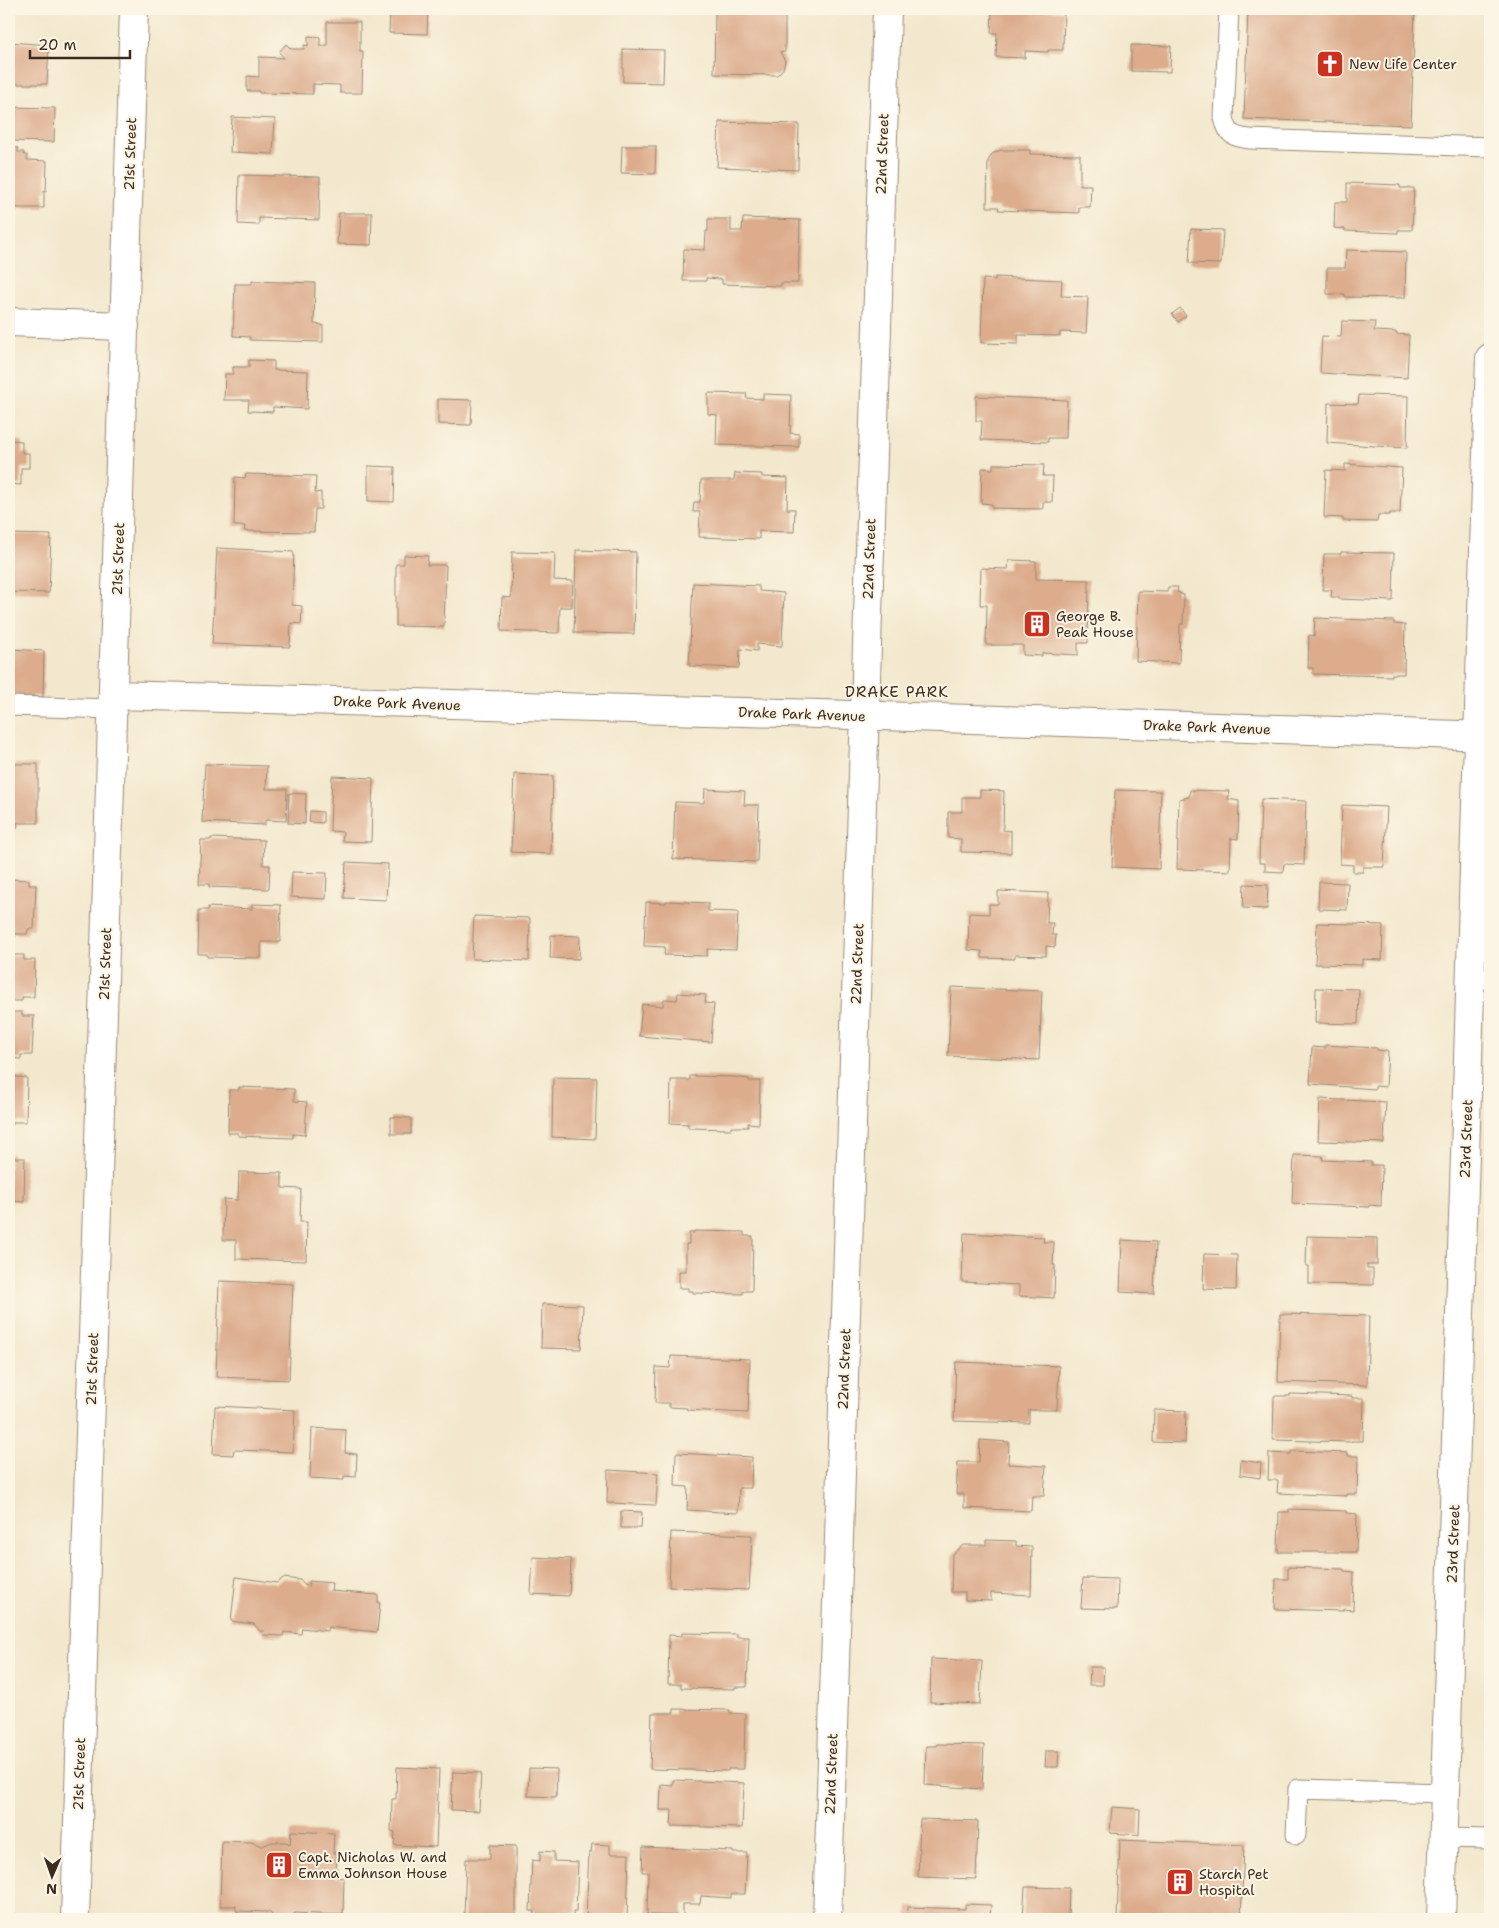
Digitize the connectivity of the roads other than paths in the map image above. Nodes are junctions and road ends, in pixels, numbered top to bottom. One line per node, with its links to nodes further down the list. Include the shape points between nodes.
1 (134, 9): 6 (street, 21st Street)
2 (887, 9): 10 (street, 22nd Street)
3 (1229, 9): 4 (lane, via 1224,118 1231,134 1250,139)
4 (1490, 147)
5 (9, 322): 6 (street)
6 (126, 326): 8 (street, 21st Street)
7 (1490, 358): 11 (street, 23rd Street)
8 (114, 702): 9 (lane); 10 (street, Drake Park Avenue); 17 (street, 21st Street)
9 (9, 706)
10 (865, 716): 11 (street, Drake Park Avenue); 18 (street, 22nd Street)
11 (1485, 735): 12 (street, 23rd Street)
12 (1481, 979): 13 (street, 23rd Street)
13 (1445, 1793): 14 (lane, via 1298,1789); 15 (street, 23rd Street)
14 (1296, 1835)
15 (1443, 1838): 16 (lane); 19 (street, 23rd Street)
16 (1490, 1839)
17 (75, 1919)
18 (827, 1919)
19 (1440, 1919)

